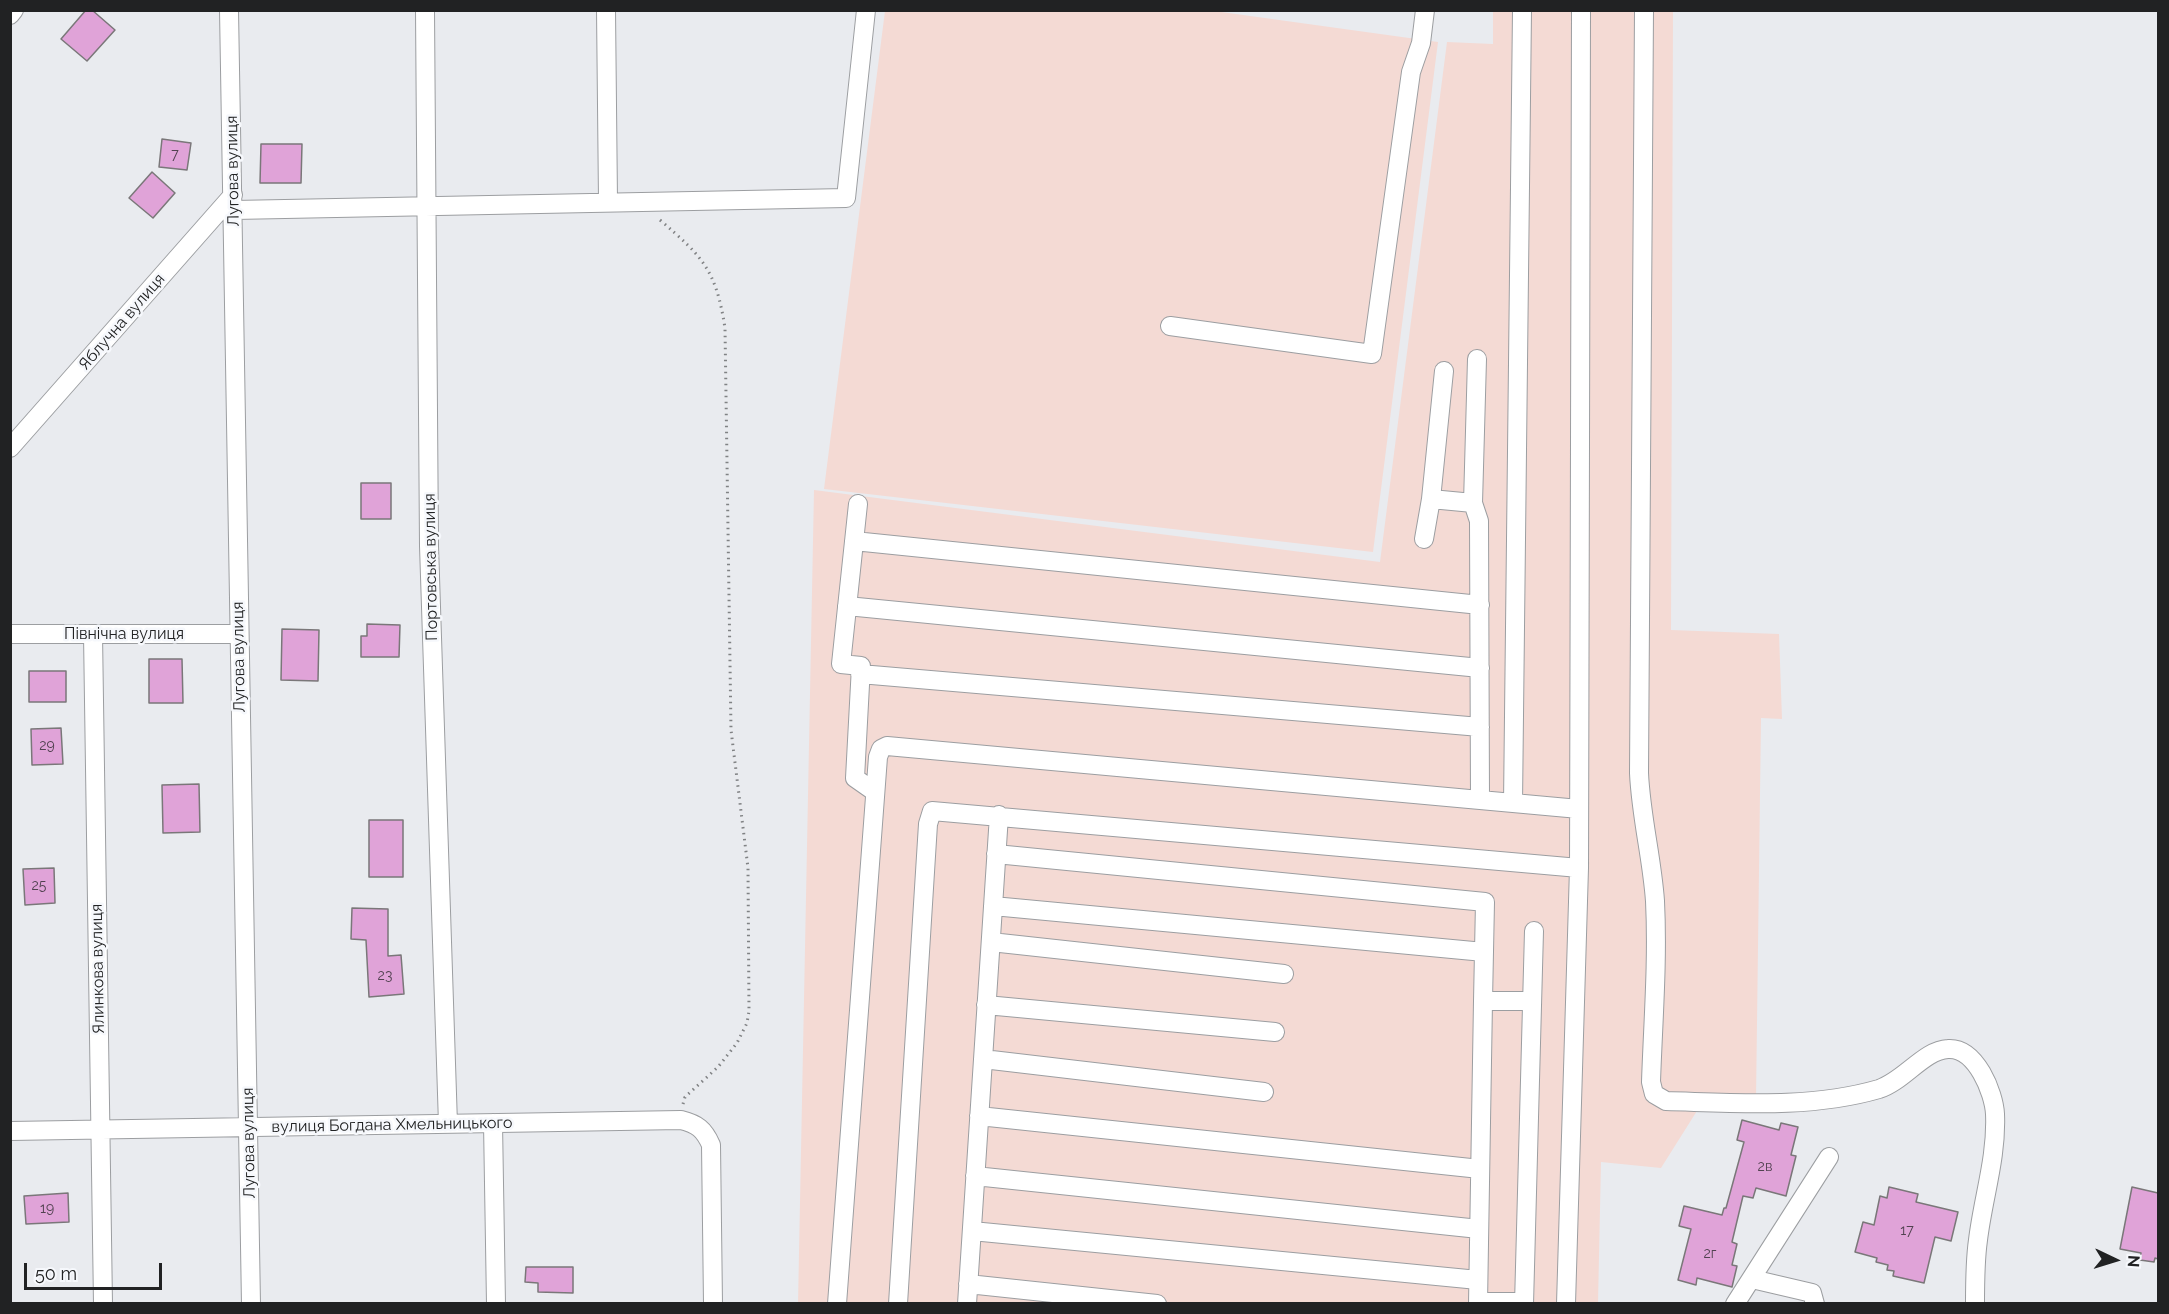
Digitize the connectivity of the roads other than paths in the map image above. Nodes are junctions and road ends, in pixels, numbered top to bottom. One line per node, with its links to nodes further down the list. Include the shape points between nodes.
1 (14, 10): 10 (street)
2 (229, 10): 12 (street, Лугова вулиця)
3 (425, 10): 13 (street, Портовська вулиця)
4 (606, 10): 11 (street)
5 (866, 10): 11 (street, via 846,198)
6 (1425, 10): 14 (street, via 1421,42 1411,72 1372,354)
7 (1522, 10): 33 (street)
8 (1581, 10): 34 (street)
9 (1644, 10): 76 (street, via 1639,773 1641,814 1655,900 1651,1082 1654,1094 1666,1101 1814,1101 1894,1083 1938,1052 1948,1049 1964,1054 1983,1077 1995,1111 1993,1156 1978,1241)
10 (10, 15)
11 (608, 201): 13 (street)
12 (234, 203): 13 (street); 17 (street, Яблучна вулиця); 27 (street, Лугова вулиця)
13 (426, 206): 51 (street, Портовська вулиця, via 429,546)
14 (1170, 326)
15 (1478, 359): 19 (street)
16 (1444, 372): 18 (street)
17 (10, 448)
18 (1431, 499): 19 (street); 21 (street)
19 (1473, 503): 23 (street, via 1479,521)
20 (858, 504): 22 (street)
21 (1424, 539)
22 (854, 541): 23 (street); 24 (street)
23 (1480, 605): 28 (street)
24 (847, 606): 28 (street); 29 (street, via 841,664 861,666)
25 (10, 634): 26 (street, Північна вулиця)
26 (93, 634): 27 (street, Північна вулиця); 53 (street, Ялинкова вулиця)
27 (238, 634): 52 (street, Лугова вулиця)
28 (1480, 668): 30 (street)
29 (860, 674): 30 (street); 31 (street, via 855,778)
30 (1480, 727): 32 (street)
31 (875, 792): 32 (street, via 880,749 887,746); 69 (street)
32 (1480, 800): 33 (street)
33 (1513, 803): 34 (street)
34 (1579, 809): 37 (street)
35 (999, 815): 36 (street); 37 (street); 70 (street, via 932,811 928,824)
36 (996, 854): 38 (street); 41 (street, via 1485,902)
37 (1579, 868): 73 (street)
38 (993, 906): 40 (street); 41 (street)
39 (1534, 931): 44 (street)
40 (990, 942): 42 (street); 45 (street)
41 (1484, 952): 43 (street)
42 (1284, 974)
43 (1483, 1000): 44 (street); 56 (street)
44 (1532, 1001): 64 (street)
45 (986, 1005): 46 (street); 47 (street)
46 (1275, 1032)
47 (983, 1059): 48 (street); 49 (street)
48 (1264, 1092)
49 (979, 1116): 56 (street); 57 (street)
50 (493, 1123): 51 (street, вулиця Богдана Хмельницького); 67 (street); 68 (street, вулиця Богдана Хмельницького, via 681,1120 700,1127 711,1145)
51 (448, 1124): 52 (street, вулиця Богдана Хмельницького)
52 (249, 1127): 53 (street, вулиця Богдана Хмельницького); 66 (street, Лугова вулиця)
53 (100, 1130): 54 (street, вулиця Богдана Хмельницького); 65 (street, Ялинкова вулиця)
54 (10, 1131)
55 (1829, 1157): 60 (street)
56 (1480, 1169): 58 (street)
57 (975, 1176): 58 (street); 59 (street)
58 (1479, 1229): 61 (street)
59 (972, 1231): 61 (street); 62 (street)
60 (1752, 1279): 74 (street); 75 (street, via 1812,1293)
61 (1479, 1280): 63 (street)
62 (968, 1284): 71 (street); 72 (street)
63 (1478, 1303): 64 (street)
64 (1524, 1303)
65 (104, 1304)
66 (251, 1304)
67 (496, 1304)
68 (713, 1304)
69 (837, 1304)
70 (898, 1304)
71 (967, 1304)
72 (1157, 1304)
73 (1566, 1304)
74 (1735, 1304)
75 (1815, 1304)
76 (1975, 1304)

